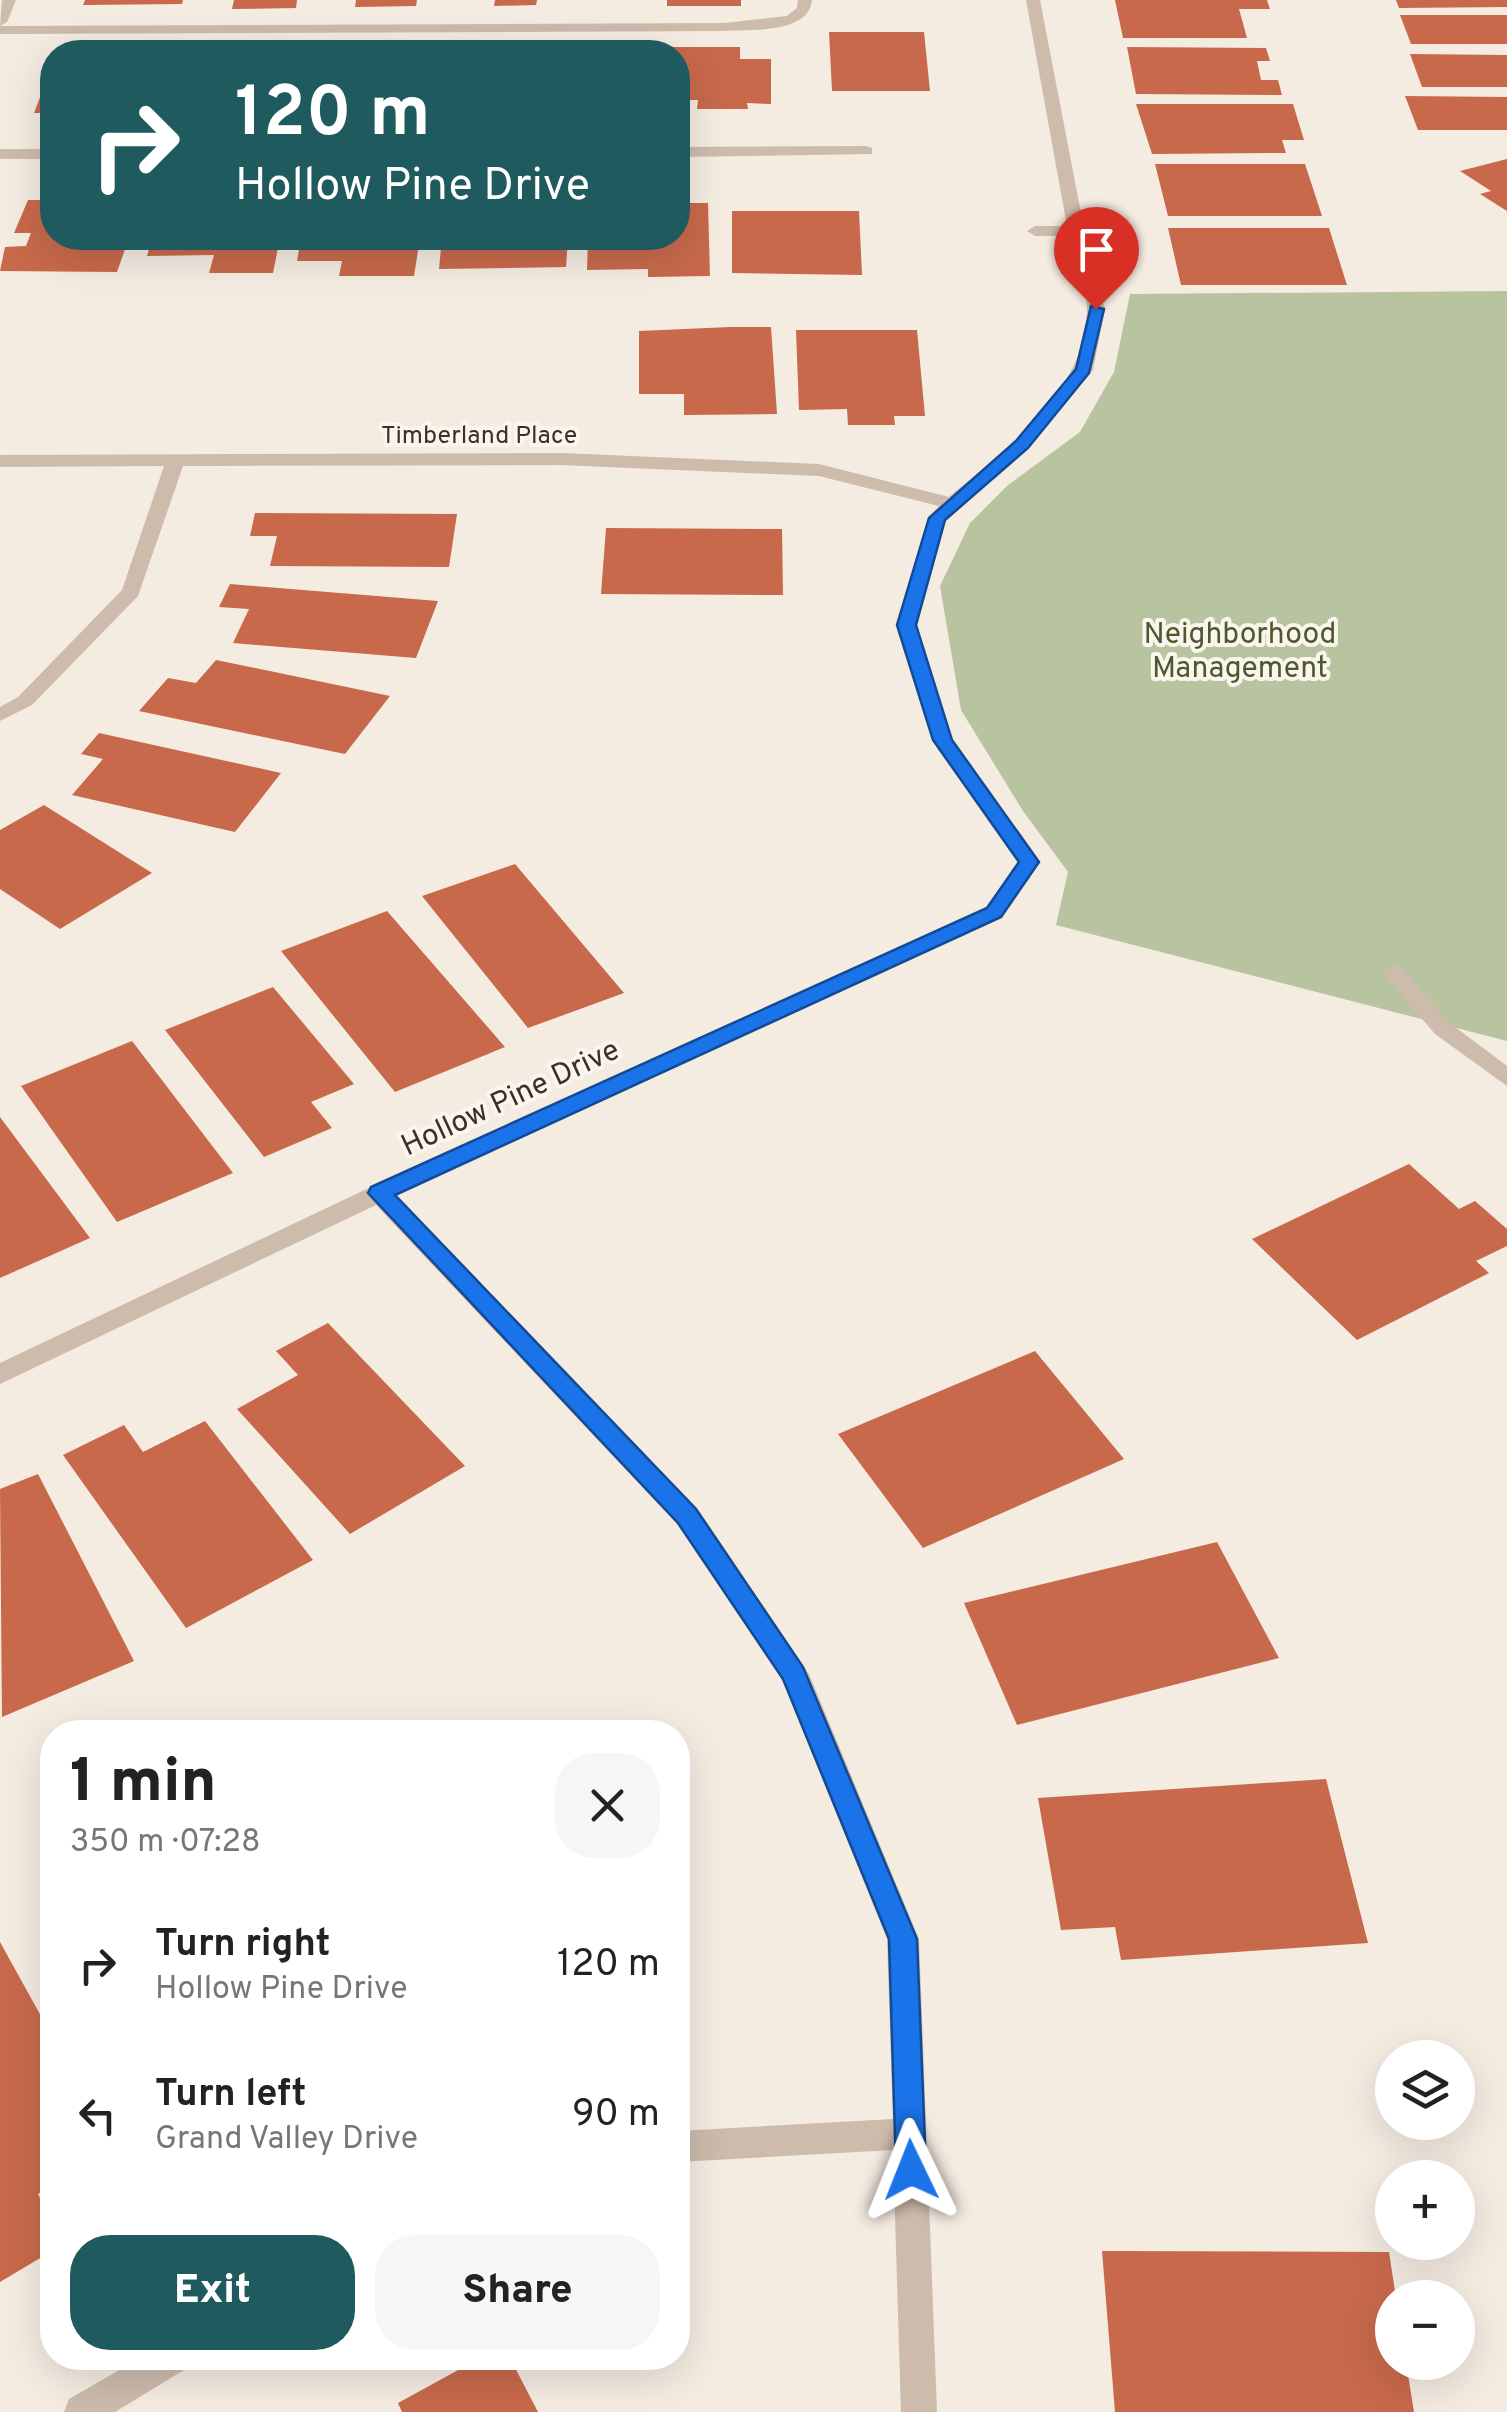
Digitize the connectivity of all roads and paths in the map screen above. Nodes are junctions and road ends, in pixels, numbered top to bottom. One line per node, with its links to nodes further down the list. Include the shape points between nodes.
1 (9, 0): 4 (street)
2 (804, 0): 5 (street, via 804,10 791,20 726,27)
3 (1033, 0): 11 (street)
4 (0, 22)
5 (0, 30)
6 (866, 151): 7 (street)
7 (690, 152)
8 (0, 154): 9 (street)
9 (40, 154)
10 (1035, 231): 11 (street)
11 (1076, 231): 14 (street, via 1096,309 1084,370 1022,444)
12 (176, 459): 13 (street, Timberland Place); 14 (street, Timberland Place, via 561,458 820,470); 15 (street, via 131,592 25,701)
13 (0, 461)
14 (953, 504): 18 (street, Hollow Pine Drive, via 937,518 906,625 942,740 1029,862 994,912)
15 (0, 715)
16 (1393, 972): 17 (street, via 1444,1029)
17 (1507, 1078)
18 (379, 1193): 19 (street, Hollow Pine Drive); 20 (street, via 687,1516 794,1674 903,1939)
19 (0, 1374)
20 (910, 2134): 21 (street); 24 (street)
21 (690, 2145)
22 (152, 2370): 23 (street)
23 (82, 2412)
24 (919, 2412)

